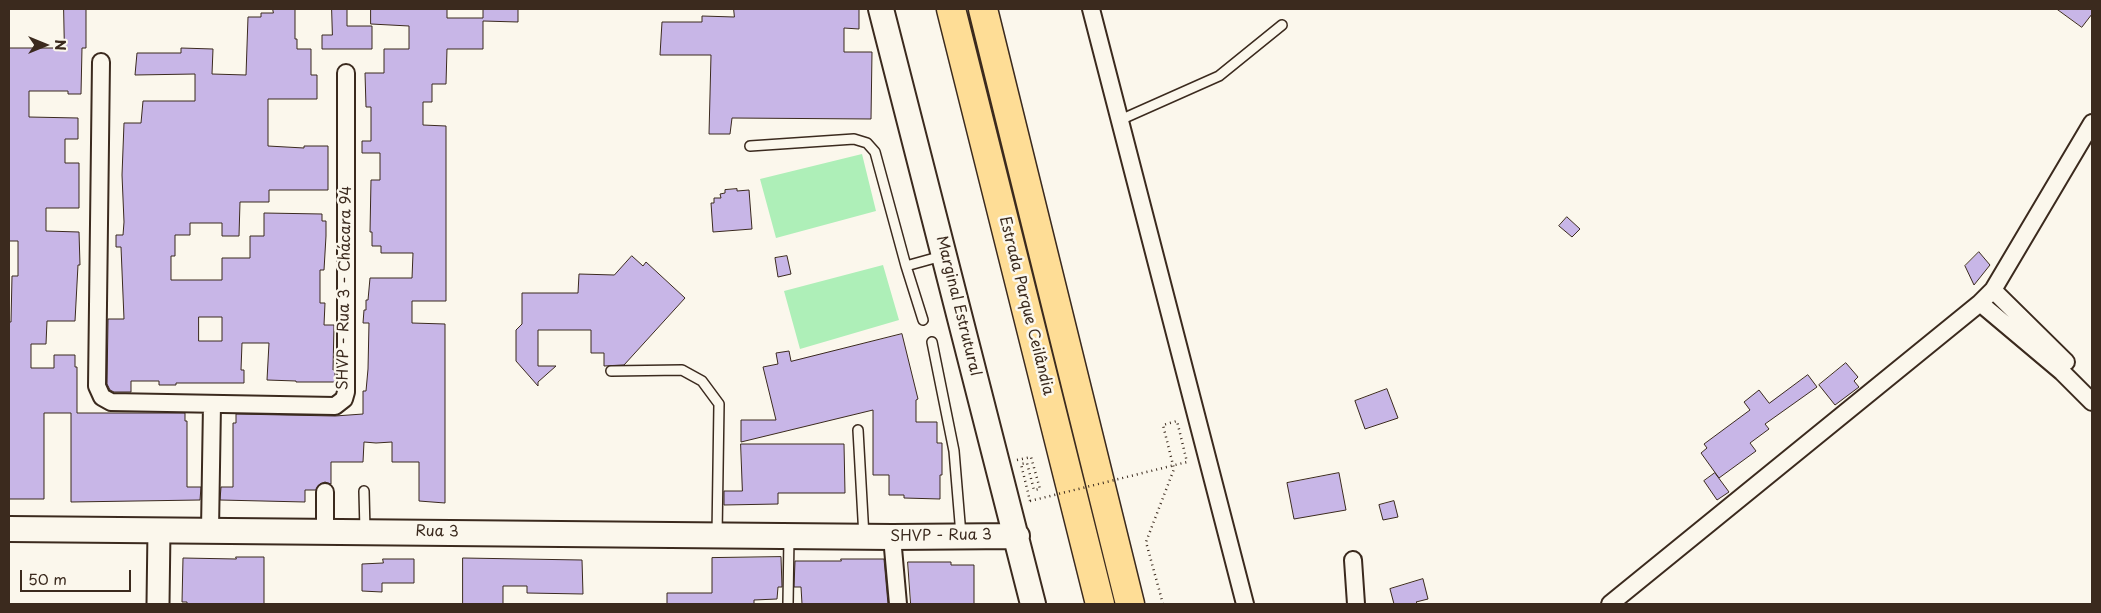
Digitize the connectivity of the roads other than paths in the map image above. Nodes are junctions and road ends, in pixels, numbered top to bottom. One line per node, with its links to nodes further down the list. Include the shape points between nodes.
1 (882, 9): 11 (main road, Marginal Estrutural)
2 (951, 9): 40 (highway, Estrada Parque Ceilândia)
3 (983, 9): 41 (highway, Estrada Parque Ceilândia)
4 (1091, 9): 8 (street)
5 (1282, 25): 8 (lane, via 1218,76)
6 (101, 62): 20 (street, SHVP - Rua 3 - Chácara 94, via 97,386 102,397 111,402)
7 (346, 72): 20 (street, SHVP - Rua 3 - Chácara 94, via 344,399 335,406)
8 (1120, 120): 42 (street)
9 (2092, 123): 13 (street)
10 (750, 146): 12 (lane, via 854,139 867,143 875,152)
11 (945, 255): 12 (lane); 32 (main road, Marginal Estrutural)
12 (906, 266): 15 (lane)
13 (1993, 290): 14 (street); 18 (street)
14 (1980, 303): 19 (street, via 2062,372); 44 (street)
15 (923, 320)
16 (932, 342): 31 (lane, via 954,451)
17 (611, 371): 29 (lane, via 682,370 702,381 719,404)
18 (2092, 388)
19 (2092, 402)
20 (212, 404): 26 (street)
21 (858, 430): 33 (lane)
22 (364, 491): 27 (lane)
23 (325, 492): 28 (street)
24 (9, 529): 25 (main road, Rua 3)
25 (159, 530): 26 (main road, Rua 3); 36 (street)
26 (210, 530): 28 (main road, Rua 3)
27 (365, 532): 28 (main road, Rua 3); 29 (main road, Rua 3)
28 (325, 533)
29 (717, 535): 30 (main road, Rua 3)
30 (788, 536): 33 (main road, Rua 3); 37 (lane)
31 (961, 536): 32 (main road, SHVP - Rua 3); 34 (main road, SHVP - Rua 3)
32 (1017, 536): 39 (main road, Marginal Estrutural)
33 (864, 537): 34 (main road, SHVP - Rua 3)
34 (892, 537): 38 (street)
35 (1353, 560): 43 (street)
36 (158, 604)
37 (788, 604)
38 (898, 604)
39 (1033, 604)
40 (1100, 604)
41 (1130, 604)
42 (1245, 604)
43 (1356, 604)
44 (1610, 604)

